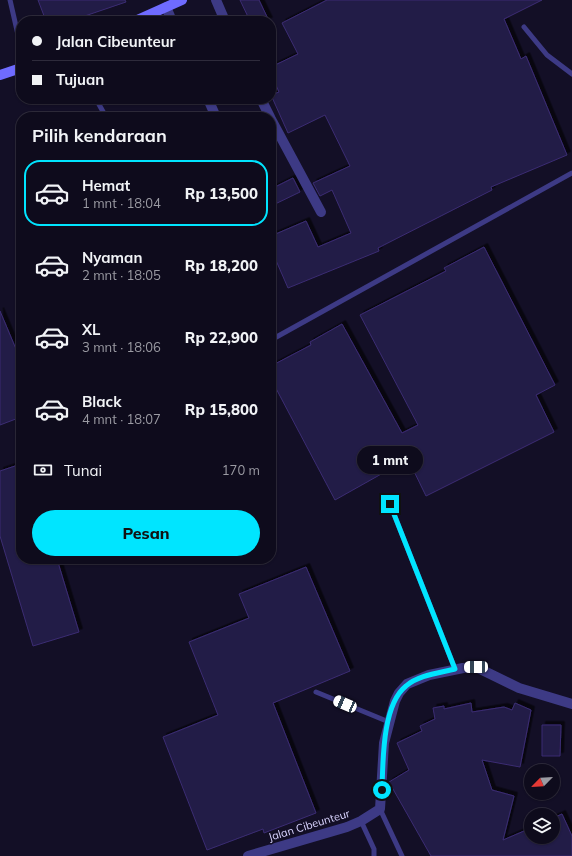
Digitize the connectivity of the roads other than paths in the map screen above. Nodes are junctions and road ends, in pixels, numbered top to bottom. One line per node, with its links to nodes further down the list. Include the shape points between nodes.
1 (10, 0): 8 (lane)
2 (182, 0): 4 (main road)
3 (216, 0): 7 (street)
4 (166, 7): 5 (main road); 6 (street)
5 (146, 16)
6 (170, 16)
7 (223, 16)
8 (16, 26)
9 (524, 28): 12 (lane, via 547,55)
10 (16, 69): 11 (main road)
11 (0, 74)
12 (572, 74)
13 (276, 129): 15 (street)
14 (572, 173): 16 (lane)
15 (321, 212)
16 (276, 337)
17 (390, 504): 18 (lane)
18 (455, 669): 20 (street, via 476,667 519,688); 21 (street, via 429,675 407,684 395,701)
19 (316, 692): 21 (lane)
20 (572, 704)
21 (388, 722): 22 (street, via 384,743)
22 (380, 809): 23 (street, Jalan Cibeunteur); 26 (lane)
23 (362, 821): 24 (street, Jalan Cibeunteur); 25 (lane, via 374,849)
24 (248, 856)
25 (374, 856)
26 (402, 856)

